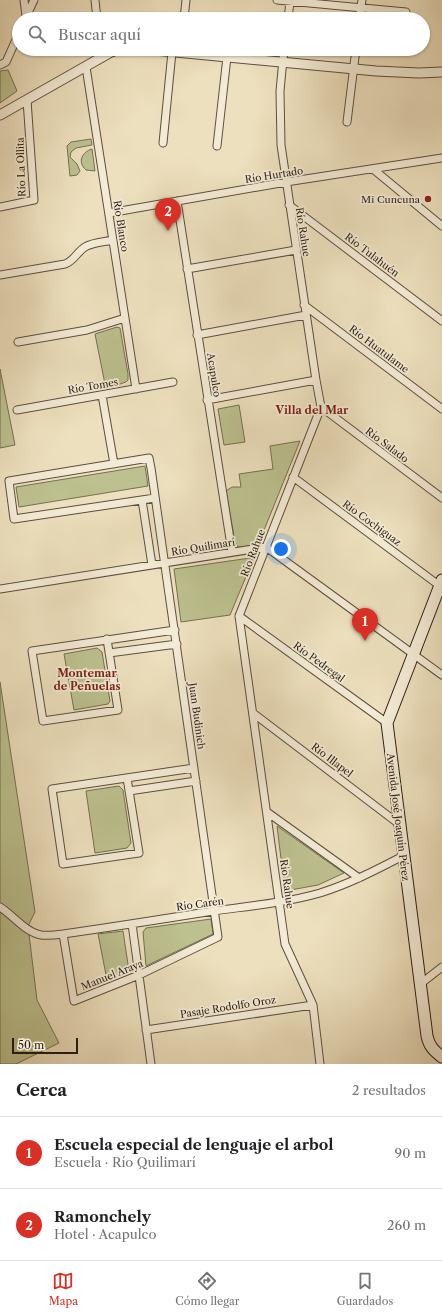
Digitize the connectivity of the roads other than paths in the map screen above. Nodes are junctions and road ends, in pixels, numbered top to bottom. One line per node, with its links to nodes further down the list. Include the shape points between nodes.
1 (24, 0): 10 (street)
2 (34, 0): 11 (street)
3 (95, 0): 12 (street)
4 (186, 0): 13 (street)
5 (277, 0): 7 (street)
6 (362, 0): 9 (street)
7 (290, 1): 8 (street); 14 (street)
8 (310, 2): 9 (street)
9 (361, 8): 15 (street); 16 (street)
10 (25, 12)
11 (29, 12)
12 (96, 12)
13 (185, 12)
14 (289, 12)
15 (360, 12)
16 (406, 12)
17 (12, 49): 25 (street, via 6,62)
18 (99, 56): 26 (street)
19 (177, 56): 32 (street)
20 (219, 56): 23 (street)
21 (283, 56): 24 (street, Río Rahue)
22 (355, 56): 27 (street)
23 (227, 57): 24 (street); 33 (street)
24 (282, 62): 27 (street); 36 (street, Río Rahue, via 280,126)
25 (0, 64)
26 (86, 67): 29 (street); 40 (street, Río Blanco)
27 (353, 68): 28 (street, via 397,72); 31 (street)
28 (442, 72)
29 (27, 100): 30 (street); 39 (street, Río La Ollita, via 34,200)
30 (0, 115)
31 (347, 122)
32 (163, 143)
33 (217, 146)
34 (442, 158): 35 (street, Río Hurtado)
35 (373, 169): 36 (street, Río Hurtado); 41 (street)
36 (286, 182): 37 (street, Río Hurtado); 38 (street, Río Rahue)
37 (177, 201): 40 (street, Río Hurtado); 44 (street, Acapulco)
38 (289, 205): 43 (street, Río Rahue); 49 (street, Río Tulahuén)
39 (0, 207)
40 (109, 213): 42 (street, Río Blanco)
41 (442, 226)
42 (113, 240): 45 (street, via 86,247 70,263); 48 (street, Río Blanco)
43 (296, 250): 44 (street); 46 (street, Río Rahue)
44 (187, 269): 50 (street, Acapulco)
45 (0, 275)
46 (304, 305): 47 (street, Río Rahue); 58 (street, Río Huatulame)
47 (306, 315): 50 (street); 52 (street, Río Rahue)
48 (125, 318): 51 (street, via 87,330); 54 (street, Río Blanco)
49 (442, 321)
50 (197, 335): 56 (street, Acapulco)
51 (18, 342)
52 (316, 380): 56 (street); 57 (street, Río Rahue)
53 (173, 382): 54 (street, Río Tomes)
54 (136, 389): 55 (street, Río Tomes)
55 (102, 395): 59 (street, Río Tomes); 60 (street)
56 (207, 400): 66 (street, Acapulco)
57 (321, 407): 61 (street, Río Rahue); 63 (street, Río Salado)
58 (442, 409)
59 (17, 410)
60 (114, 464): 62 (street, Juan Budinich, via 149,458); 64 (street, Juan Budinich, via 9,481 14,519)
61 (293, 477): 65 (street, Río Rahue); 69 (street, Río Cochiguaz)
62 (156, 498): 64 (street, Juan Budinich); 67 (street, Juan Budinich)
63 (442, 498)
64 (142, 500): 68 (street)
65 (266, 547): 66 (street, Río Quilimarí); 71 (street, Río Rahue); 76 (street)
66 (232, 552): 67 (street, Río Quilimarí)
67 (165, 563): 68 (street, Río Quilimarí); 72 (street, Juan Budinich)
68 (152, 565): 70 (street, Río Quilimarí)
69 (441, 583): 76 (main road, Avenida José Joaquín Pérez)
70 (0, 589)
71 (239, 616): 78 (street, Río Rahue); 79 (street, Río Pedregal)
72 (175, 630): 73 (street); 74 (street, Juan Budinich)
73 (107, 639): 75 (street); 75 (street, via 32,652 43,721 118,710)
74 (177, 644): 75 (street); 80 (street, Juan Budinich)
75 (110, 653)
76 (414, 654): 77 (street); 79 (main road, Avenida José Joaquín Pérez)
77 (442, 675)
78 (253, 713): 84 (street, Río Rahue); 85 (street, Río Illapel)
79 (387, 723): 85 (main road, Avenida José Joaquín Pérez)
80 (194, 768): 81 (street); 82 (street, Juan Budinich)
81 (127, 778): 83 (street); 83 (street, via 52,789 63,864 138,853)
82 (196, 781): 83 (street); 90 (street, Juan Budinich)
83 (129, 791)
84 (267, 812): 87 (street); 88 (street, Río Rahue)
85 (399, 824): 86 (main road, Avenida José Joaquín Pérez)
86 (403, 856): 87 (street, Río Carén); 96 (main road, Avenida José Joaquín Pérez)
87 (359, 878): 88 (street, Río Carén)
88 (280, 903): 90 (street, Río Carén); 97 (street, Río Rahue, via 285,944)
89 (0, 907): 92 (street, Río Carén, via 28,930 49,935)
90 (215, 911): 91 (street, Río Carén); 93 (street, Juan Budinich)
91 (132, 924): 92 (street, Río Carén); 95 (street)
92 (63, 934): 95 (street, Manuel Araya, via 74,1001)
93 (218, 937): 95 (street, Manuel Araya)
94 (442, 967): 96 (street)
95 (139, 975): 98 (street)
96 (419, 985): 99 (main road, Avenida José Joaquín Pérez, via 428,1042)
97 (313, 1005): 98 (street, Pasaje Rodolfo Oroz); 101 (street, Río Rahue)
98 (146, 1030): 100 (street)
99 (442, 1057)
100 (150, 1064)
101 (320, 1064)

